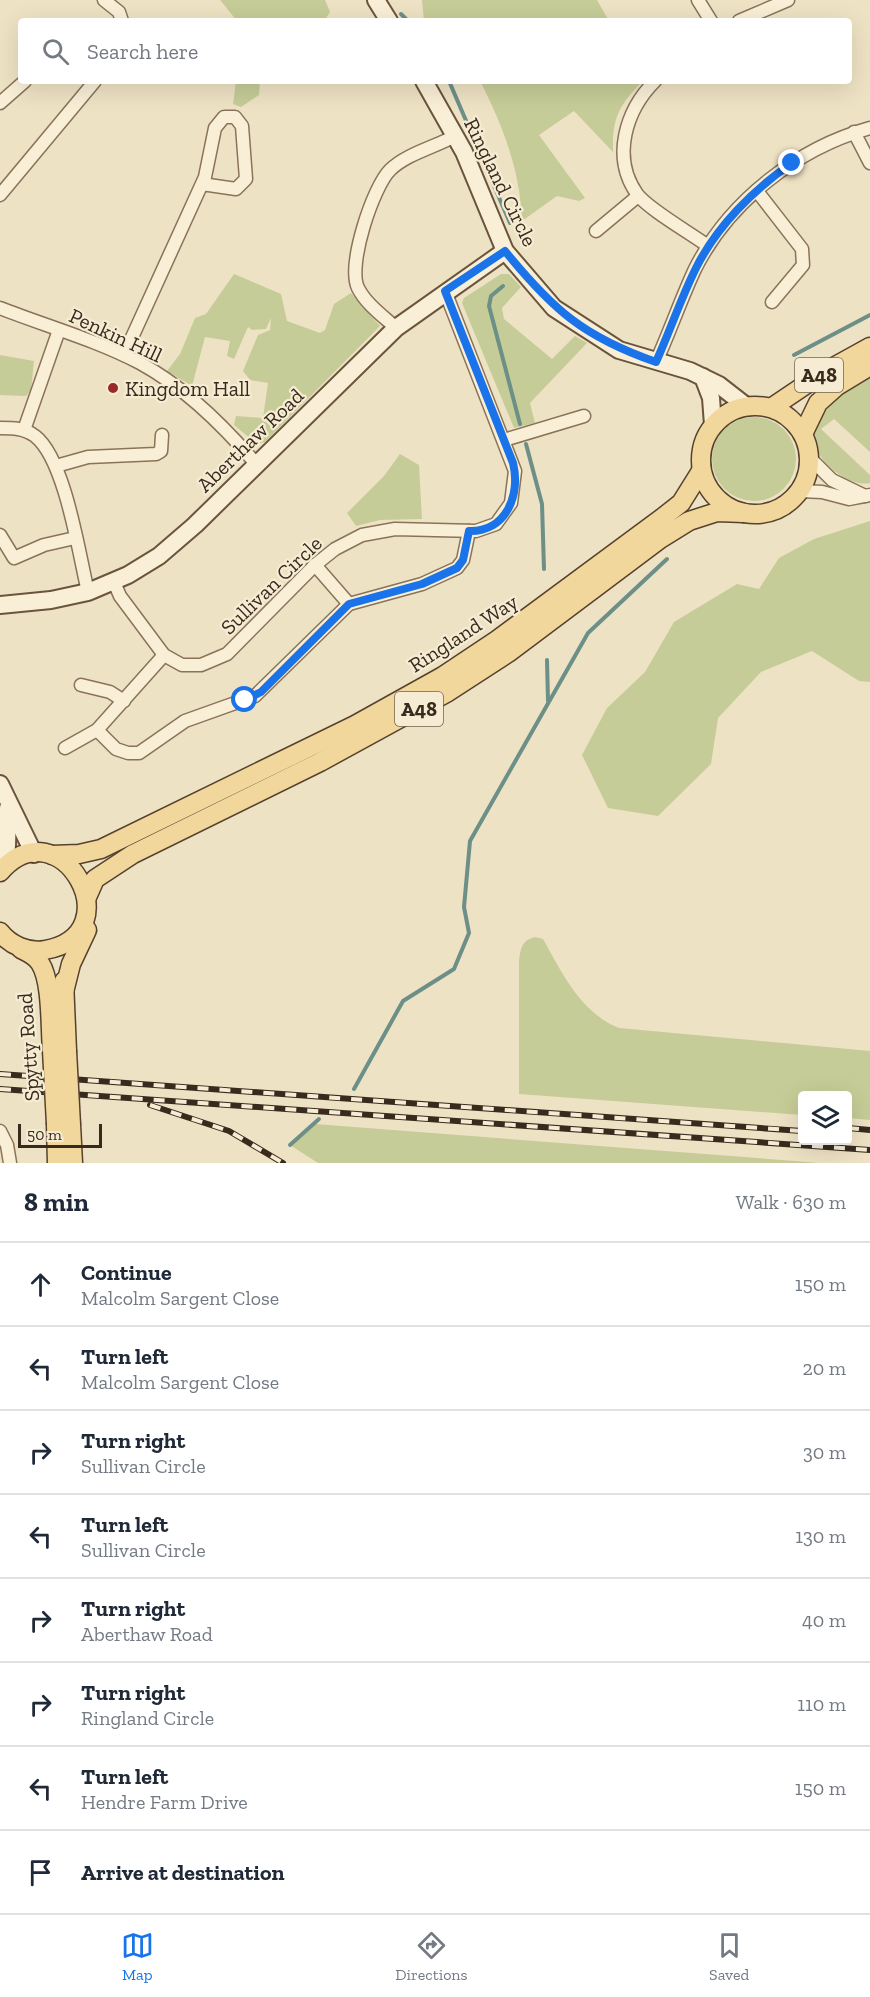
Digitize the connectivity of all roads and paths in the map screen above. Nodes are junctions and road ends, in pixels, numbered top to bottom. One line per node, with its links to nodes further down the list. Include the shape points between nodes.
1 (104, 0): 5 (street)
2 (376, 0): 6 (street)
3 (698, 0): 7 (street)
4 (788, 0): 8 (street)
5 (121, 17)
6 (387, 18)
7 (709, 18)
8 (746, 18)
9 (21, 84): 13 (street)
10 (92, 84): 20 (street)
11 (426, 84): 16 (street, Ringland Circle)
12 (652, 84): 21 (street, via 636,103 625,132 629,178)
13 (0, 103)
14 (870, 128): 15 (street)
15 (854, 132): 17 (street); 19 (street, via 810,152)
16 (455, 136): 24 (street, Ringland Circle); 28 (street, via 390,170 379,186 357,252 358,288)
17 (870, 163)
18 (202, 184): 18 (street, via 218,123 224,117 235,117 242,126 246,179 236,189); 31 (street)
19 (757, 191): 23 (street); 26 (street, via 802,249 803,265)
20 (0, 195)
21 (638, 196): 22 (street); 23 (street)
22 (596, 231)
23 (708, 246): 32 (street)
24 (505, 251): 25 (street, Aberthaw Road); 32 (street, Ringland Circle, via 554,308 619,350)
25 (445, 291): 28 (street, Aberthaw Road); 43 (street, Sullivan Circle)
26 (772, 302)
27 (0, 308): 29 (street, Penkin Hill)
28 (396, 328): 45 (street, Aberthaw Road)
29 (59, 330): 31 (street, Penkin Hill); 40 (street)
30 (870, 347): 36 (main road, A48)
31 (124, 356): 45 (street, Penkin Hill, via 158,374 197,404)
32 (656, 362): 34 (street, Ringland Circle)
33 (870, 366): 42 (main road, A48, via 818,403)
34 (703, 377): 35 (street, Ringland Circle); 38 (street, via 711,398)
35 (746, 406): 36 (main road, A48); 38 (main road)
36 (771, 408): 42 (main road, A48, via 784,414)
37 (584, 416): 43 (street)
38 (713, 425): 47 (main road, Ringland Way / A48, via 703,446)
39 (0, 428): 40 (street)
40 (24, 430): 46 (street, via 40,440)
41 (162, 435): 46 (street, via 161,452 156,454 88,457)
42 (803, 435): 44 (main road, A48)
43 (504, 440): 51 (street, Sullivan Circle, via 515,471 511,503 496,524)
44 (809, 457): 48 (main road, A48); 49 (street, via 832,480)
45 (257, 465): 55 (street, Aberthaw Road, via 171,546)
46 (56, 466): 53 (street)
47 (701, 471): 50 (main road, via 716,498); 67 (main road, Ringland Way / A48, via 681,503 506,634 443,676 355,725 101,849 80,855)
48 (800, 490): 49 (street, via 849,499); 50 (main road, Ringland Way / A48, via 775,510)
49 (868, 495)
50 (744, 513): 66 (main road, Ringland Way / A48, via 717,512 689,521 448,692 320,762)
51 (469, 531): 54 (street, Sullivan Circle, via 372,532 335,549); 57 (street, via 463,560 453,571 422,584)
52 (0, 535): 53 (street, via 14,558 44,545)
53 (75, 538): 56 (street)
54 (315, 565): 57 (street); 59 (street, Sullivan Circle, via 221,657 191,666)
55 (114, 582): 56 (street, Aberthaw Road); 59 (street)
56 (88, 592): 58 (street, Aberthaw Road)
57 (349, 604): 62 (street, via 250,699 185,721 139,753 116,749)
58 (0, 605)
59 (164, 655): 61 (street)
60 (81, 685): 61 (street, via 110,692)
61 (124, 701): 62 (street)
62 (97, 730): 63 (street)
63 (65, 748)
64 (0, 784): 65 (street)
65 (8, 804): 67 (street); 68 (street, via 7,846)
66 (184, 829): 69 (main road, Ringland Way / A48, via 106,870 95,879); 72 (main road, Ringland Way / A48, via 171,847 105,882 71,964)
67 (43, 854): 68 (main road, A48, via 10,862); 69 (main road, via 65,861 83,883)
68 (1, 871)
69 (87, 897): 71 (main road, A48, via 86,913)
70 (7, 938): 71 (main road, A48, via 27,950 42,951); 73 (main road, Spytty Road / A48, via 41,964)
71 (68, 940): 72 (main road, Spytty Road / A48)
72 (64, 992): 73 (main road, Spytty Road / A48)
73 (60, 1050): 74 (main road, Spytty Road / A48, bridge)
74 (63, 1125): 77 (main road, Spytty Road / A48); 78 (main road, Spytty Road / A48)
75 (0, 1131): 76 (street)
76 (10, 1163)
77 (57, 1163)
78 (73, 1163)

